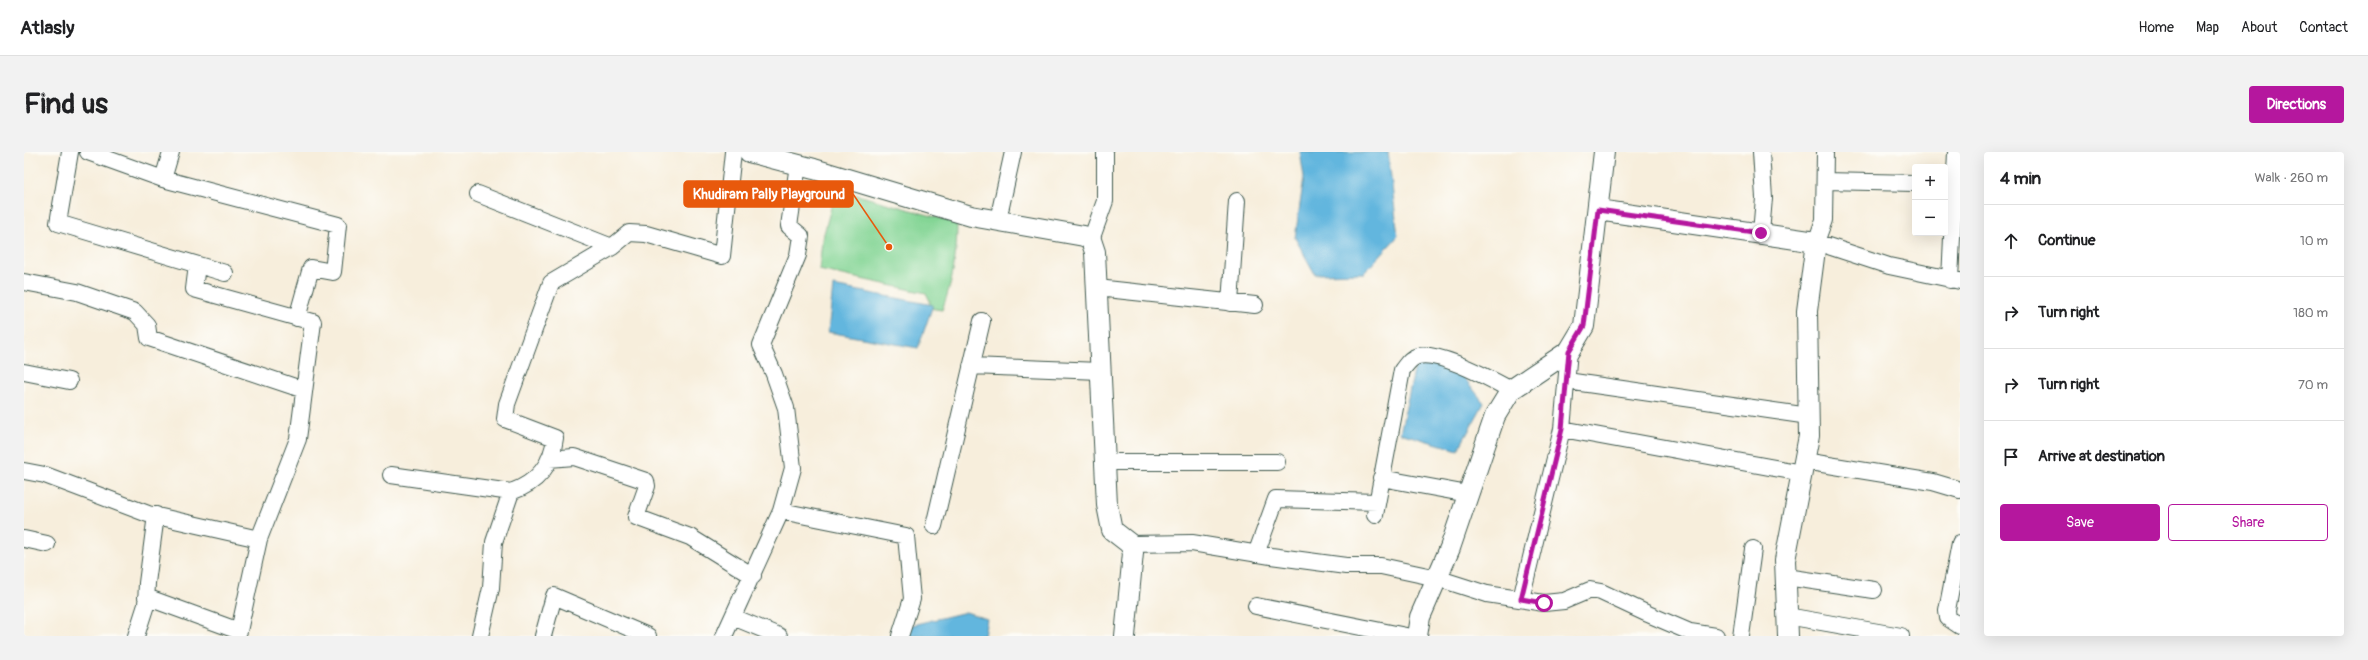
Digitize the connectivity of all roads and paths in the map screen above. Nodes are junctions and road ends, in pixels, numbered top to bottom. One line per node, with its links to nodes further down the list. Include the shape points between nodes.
1 (70, 152): 25 (street, via 58,223)
2 (88, 152): 13 (street)
3 (171, 152): 13 (street)
4 (733, 152): 24 (street, via 722,256 646,234 629,233)
5 (749, 152): 12 (street)
6 (1013, 152): 20 (street)
7 (1105, 152): 22 (street, via 1105,201)
8 (1604, 152): 19 (street)
9 (1761, 152): 21 (street, via 1764,198)
10 (1825, 152): 14 (street)
11 (1956, 152): 16 (street)
12 (798, 165): 20 (street, via 971,216); 54 (street, via 789,226 801,236 798,255 761,345 786,408 793,468)
13 (163, 179): 32 (street, via 338,225 333,272 311,268)
14 (1825, 181): 15 (street); 23 (street, via 1824,220)
15 (1912, 183)
16 (1950, 183): 27 (street)
17 (478, 194): 24 (street)
18 (1238, 201): 30 (street)
19 (1598, 210): 21 (street); 34 (street, via 1584,326)
20 (998, 220): 22 (street, via 1054,229)
21 (1761, 233): 23 (street)
22 (1091, 240): 29 (street, via 1095,252)
23 (1816, 242): 27 (street, via 1889,266); 42 (street, via 1807,311)
24 (612, 247): 44 (street, via 551,284 507,404 505,419 555,438 554,450)
25 (197, 265): 26 (street); 32 (street, via 194,289)
26 (225, 273)
27 (1955, 280)
28 (24, 282): 40 (street, via 78,292 135,312 147,325 149,338)
29 (1097, 288): 30 (street); 36 (street)
30 (1230, 303): 31 (street)
31 (1255, 305)
32 (297, 318): 40 (street, via 313,322)
33 (982, 321): 35 (street)
34 (1569, 351): 39 (street); 41 (street)
35 (971, 366): 36 (street); 56 (street)
36 (1100, 371): 45 (street)
37 (24, 372): 38 (street)
38 (70, 381)
39 (1567, 381): 42 (street); 43 (street)
40 (304, 390): 58 (street, via 298,439)
41 (1511, 390): 50 (street, via 1468,368 1425,355 1408,361 1402,370); 53 (street, via 1495,416)
42 (1809, 416): 47 (street, via 1809,436)
43 (1562, 429): 47 (street); 69 (street)
44 (548, 459): 52 (street, via 538,478); 64 (street, via 574,457 646,480 647,486 636,517 690,537)
45 (1104, 462): 46 (street); 61 (street, via 1107,505 1112,530)
46 (1277, 462)
47 (1803, 467): 51 (street, via 1934,482); 66 (street, via 1785,560)
48 (24, 471): 55 (street, via 44,475)
49 (391, 475): 52 (street)
50 (1381, 478): 53 (street); 63 (street, via 1376,509 1276,499)
51 (1960, 490)
52 (511, 492): 77 (street, via 494,542 491,588)
53 (1468, 494): 65 (street)
54 (781, 511): 64 (street); 81 (street, via 906,536 912,599)
55 (156, 515): 58 (street); 68 (street)
56 (934, 526)
57 (24, 539): 60 (street)
58 (259, 540): 74 (street)
59 (1960, 543): 73 (street, via 1947,610 1948,618)
60 (47, 544)
61 (1130, 544): 63 (street, via 1192,543); 82 (street, via 1133,553)
62 (1753, 549): 86 (street)
63 (1256, 554): 65 (street, via 1346,566 1381,566)
64 (753, 576): 72 (street)
65 (1437, 578): 69 (street, via 1487,594); 84 (street, via 1420,617)
66 (1786, 578): 67 (street); 71 (street)
67 (1874, 590)
68 (146, 597): 74 (street); 76 (street)
69 (1521, 599): 85 (street, via 1544,603 1564,601 1585,592 1601,592 1690,632)
70 (1256, 606): 83 (street)
71 (1788, 616): 87 (street); 88 (street)
72 (733, 617): 79 (street); 80 (street)
73 (1960, 626)
74 (246, 633)
75 (645, 635): 78 (street, via 554,596)
76 (136, 636)
77 (480, 636)
78 (543, 636)
79 (724, 636)
80 (779, 636)
81 (900, 636)
82 (1125, 636)
83 (1406, 636)
84 (1417, 636)
85 (1716, 636)
86 (1741, 636)
87 (1788, 636)
88 (1901, 636)

